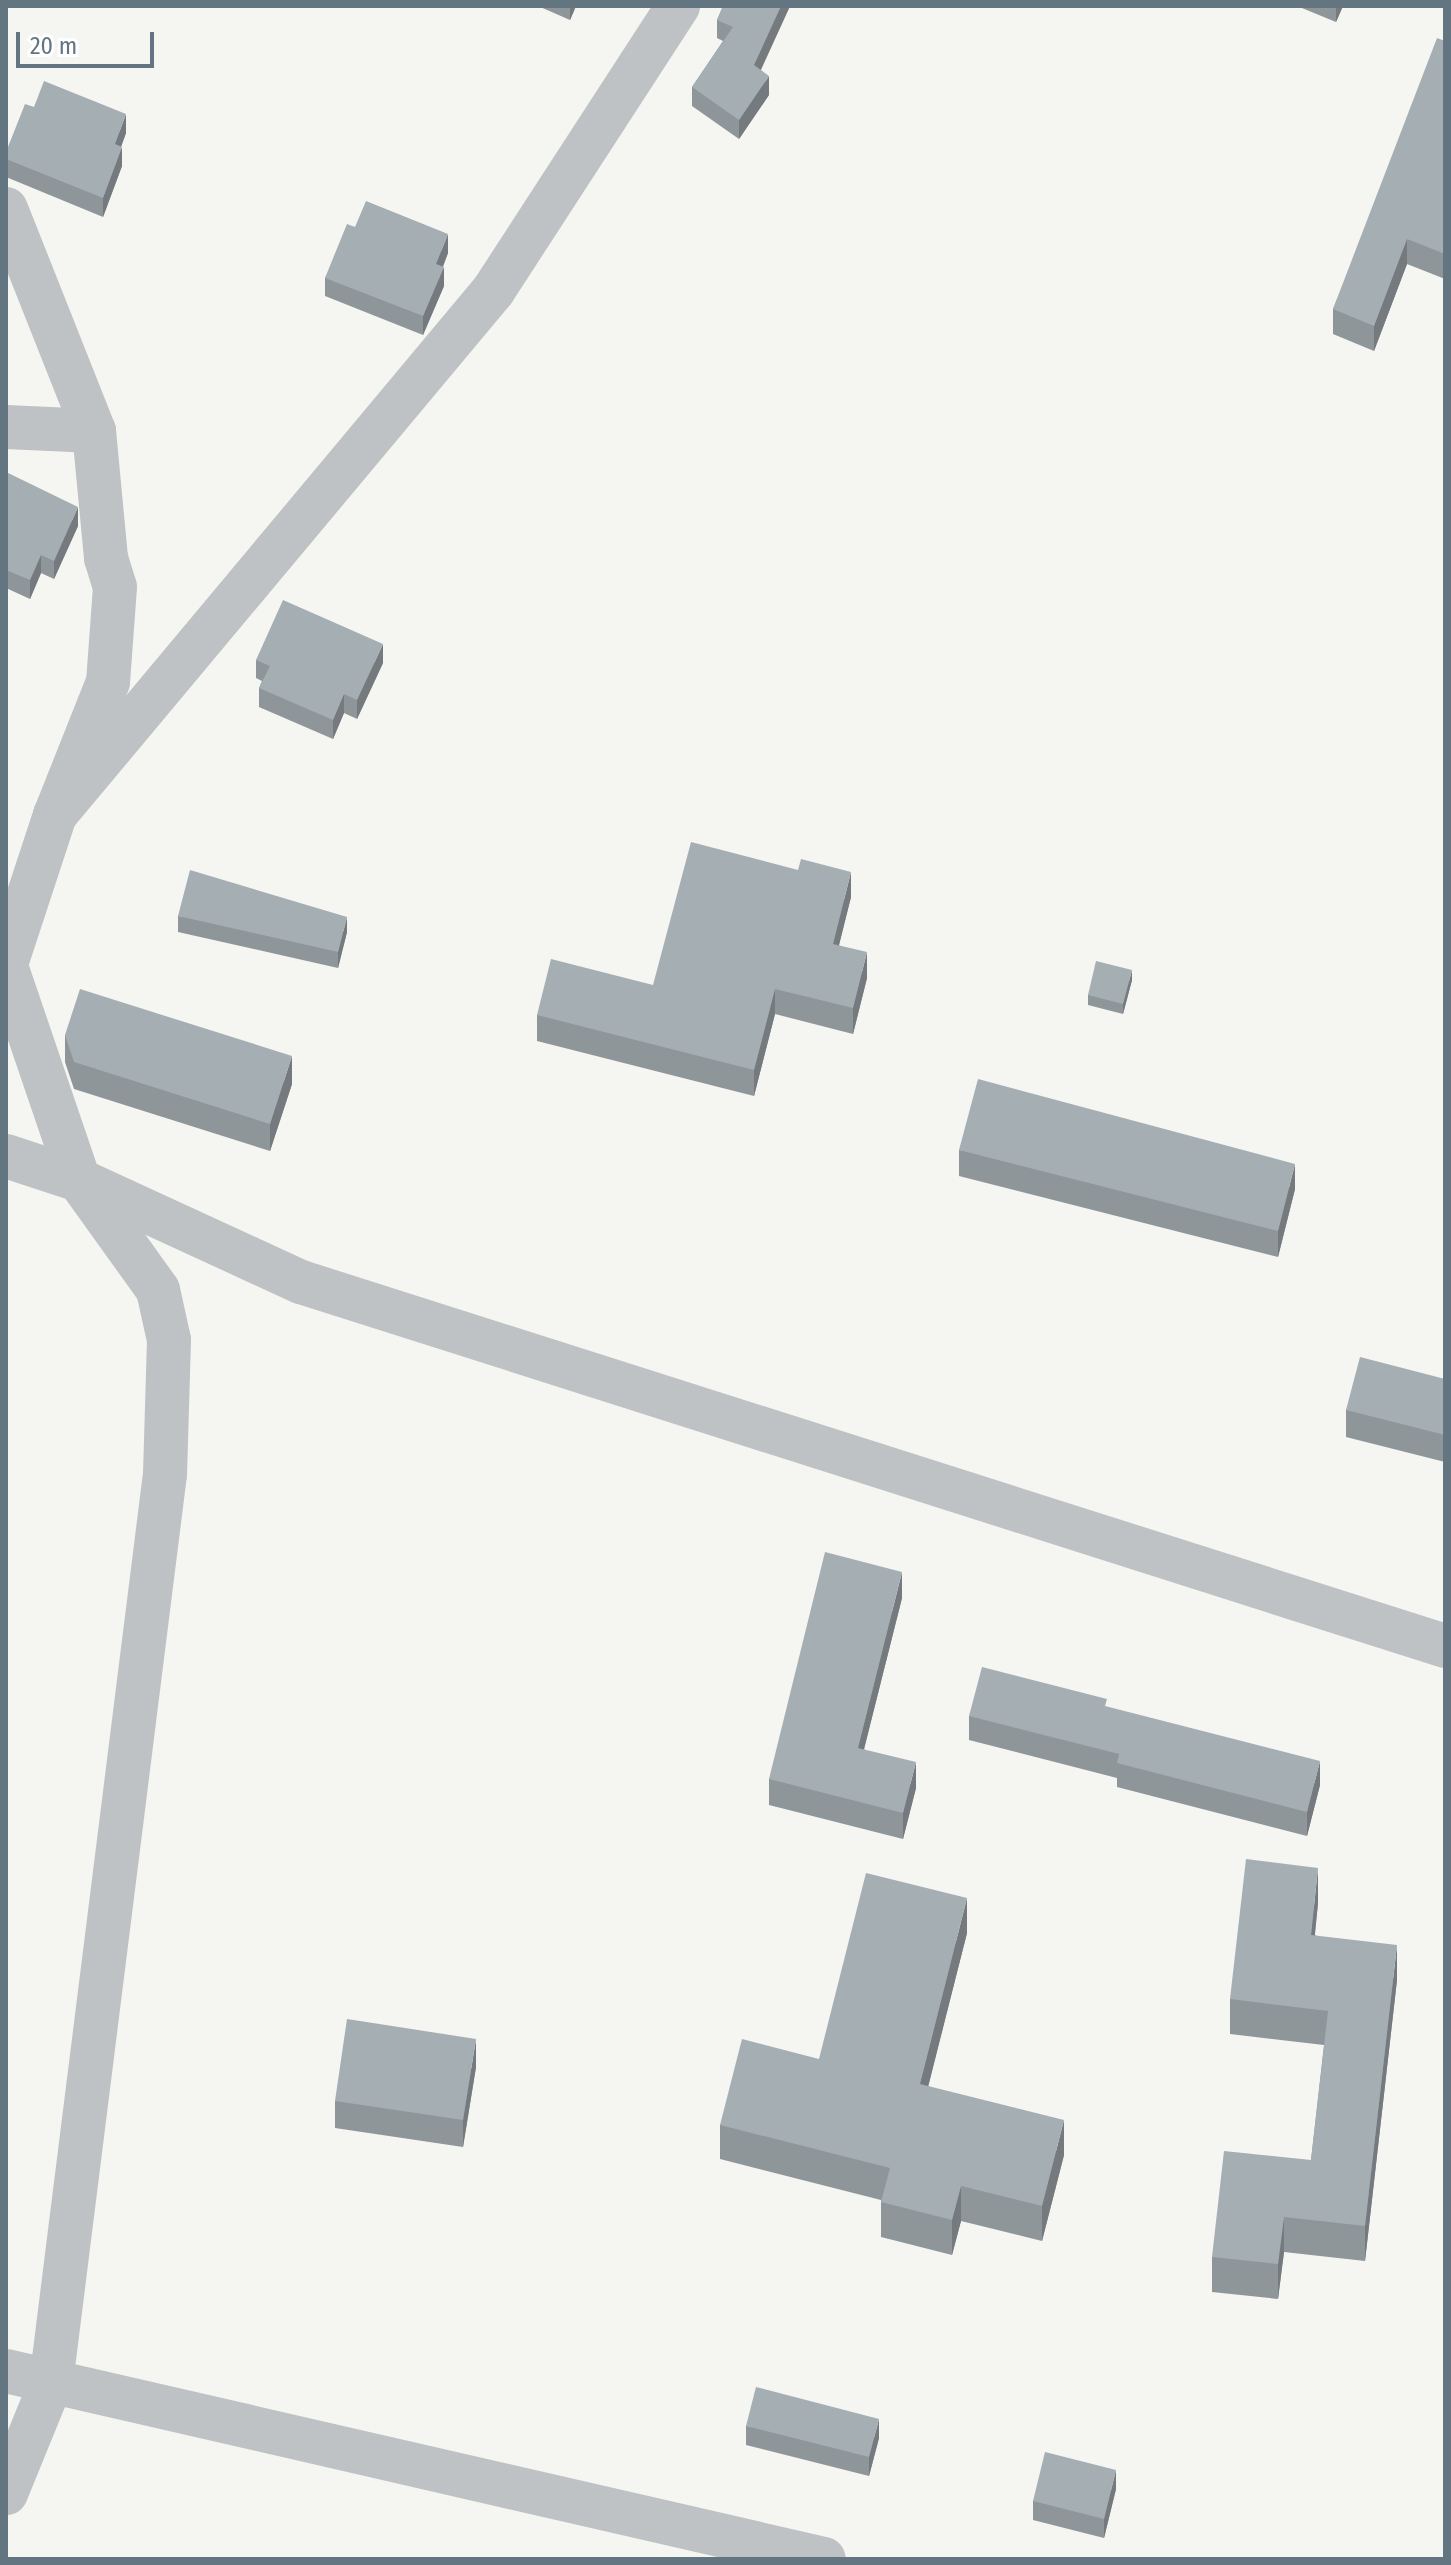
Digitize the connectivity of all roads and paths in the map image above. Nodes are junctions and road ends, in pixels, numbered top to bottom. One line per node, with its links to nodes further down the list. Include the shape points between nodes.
1 (678, 6): 5 (street, via 493,291)
2 (6, 209): 4 (street)
3 (6, 427): 4 (street)
4 (94, 431): 5 (street, via 106,558 115,587 115,627 108,682)
5 (55, 815): 6 (street)
6 (6, 965): 8 (street)
7 (6, 1156): 8 (street)
8 (79, 1180): 9 (street, via 301,1282); 11 (street, via 158,1290 169,1340 165,1474)
9 (1445, 1646)
10 (6, 2371): 11 (street)
11 (51, 2383): 12 (street); 13 (street)
12 (6, 2493)
13 (824, 2559)

